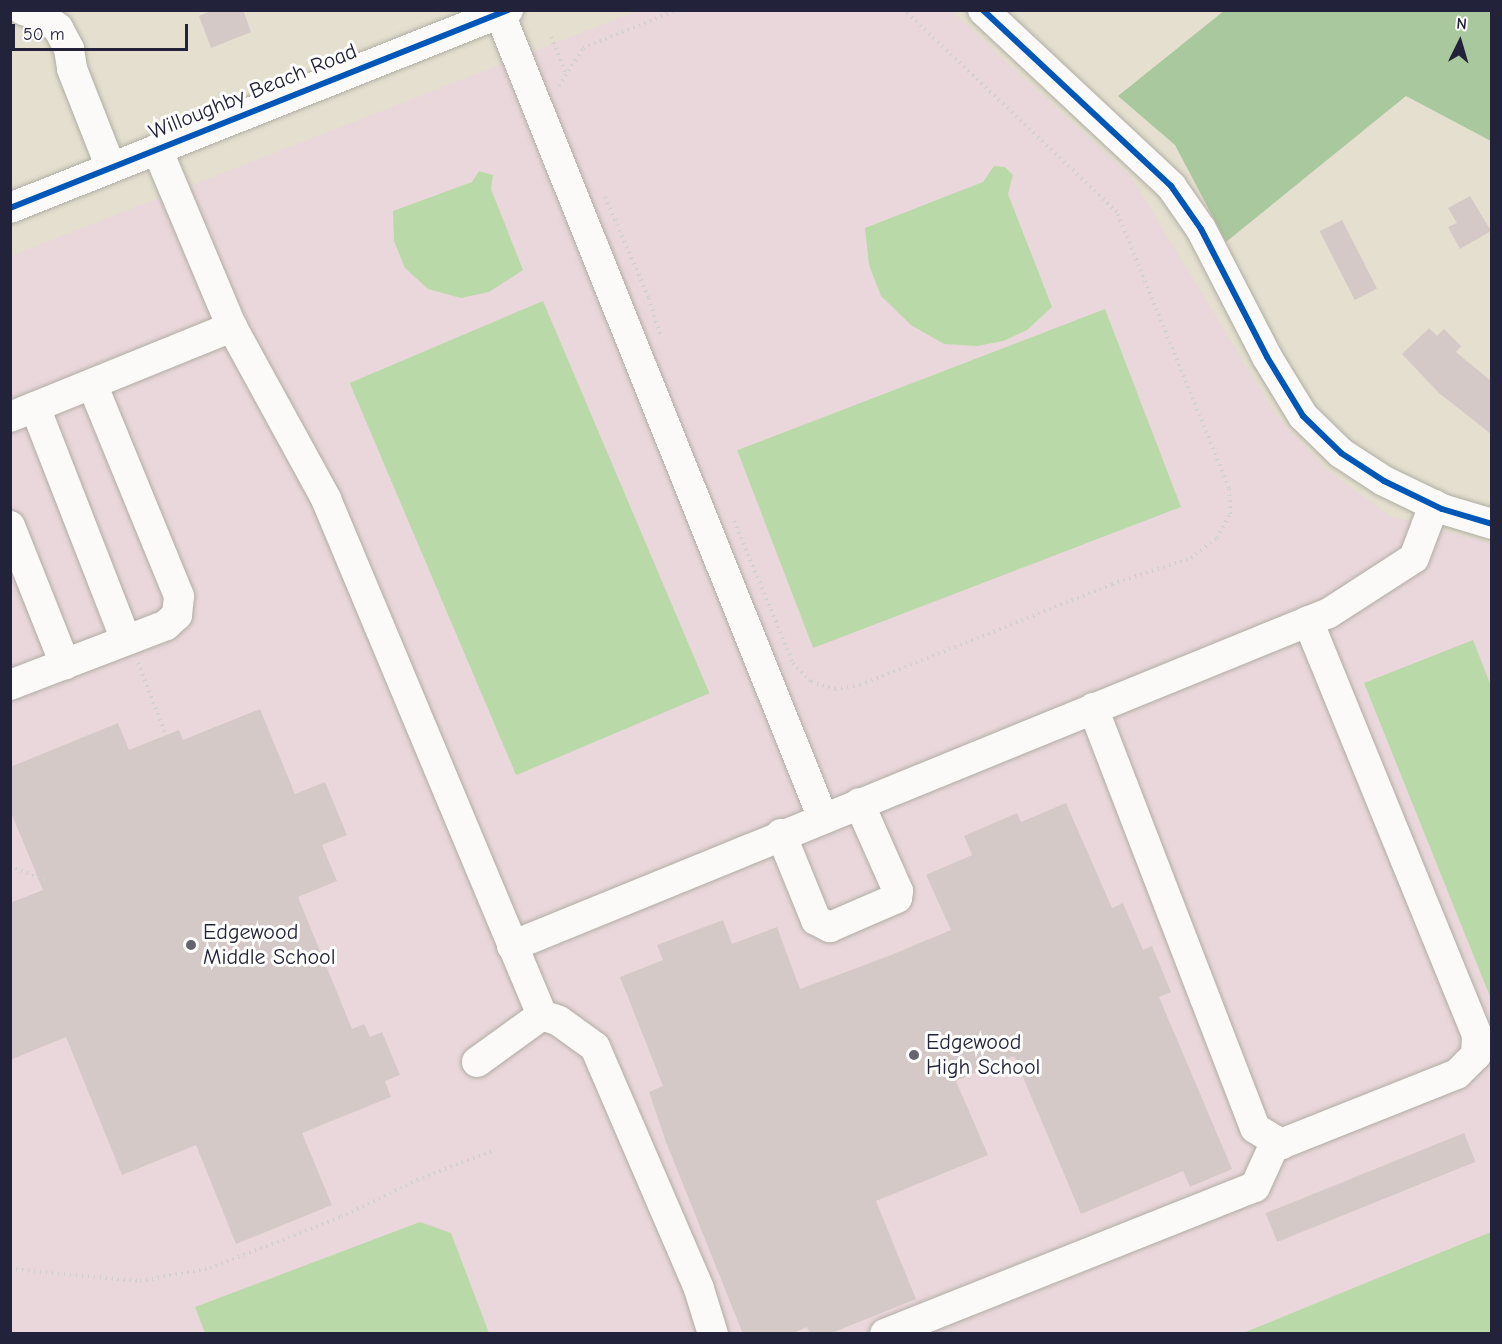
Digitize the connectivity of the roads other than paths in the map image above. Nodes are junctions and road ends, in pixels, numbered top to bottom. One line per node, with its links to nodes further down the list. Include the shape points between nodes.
1 (23, 10): 5 (street, via 40,15 58,28)
2 (983, 10): 10 (street, via 1171,186 1201,229 1267,357 1303,416 1341,453 1384,481)
3 (504, 12): 4 (street, Willoughby Beach Road); 19 (street)
4 (158, 149): 5 (street, Willoughby Beach Road); 7 (street)
5 (111, 168): 6 (street, Willoughby Beach Road)
6 (10, 208)
7 (232, 327): 8 (street); 21 (street, via 326,499)
8 (92, 384): 9 (street); 14 (street, via 179,596 177,615)
9 (23, 412): 14 (street)
10 (1434, 505): 11 (street); 13 (street, via 1414,558 1329,613)
11 (1491, 524)
12 (13, 542): 15 (street)
13 (1308, 621): 17 (street); 24 (street, via 1477,1035 1476,1054 1457,1074 1281,1144)
14 (131, 650): 15 (street)
15 (65, 664): 16 (street)
16 (10, 685)
17 (1093, 708): 18 (street); 24 (street, via 1255,1128)
18 (859, 802): 19 (street); 20 (street, via 898,891 897,898 830,927 816,920)
19 (822, 816): 20 (street)
20 (780, 834): 21 (street)
21 (512, 946): 22 (street)
22 (542, 1015): 23 (street); 25 (street, via 558,1021 595,1047 699,1289)
23 (477, 1062)
24 (1276, 1141): 26 (street, via 1255,1187)
25 (712, 1334)
26 (885, 1334)

